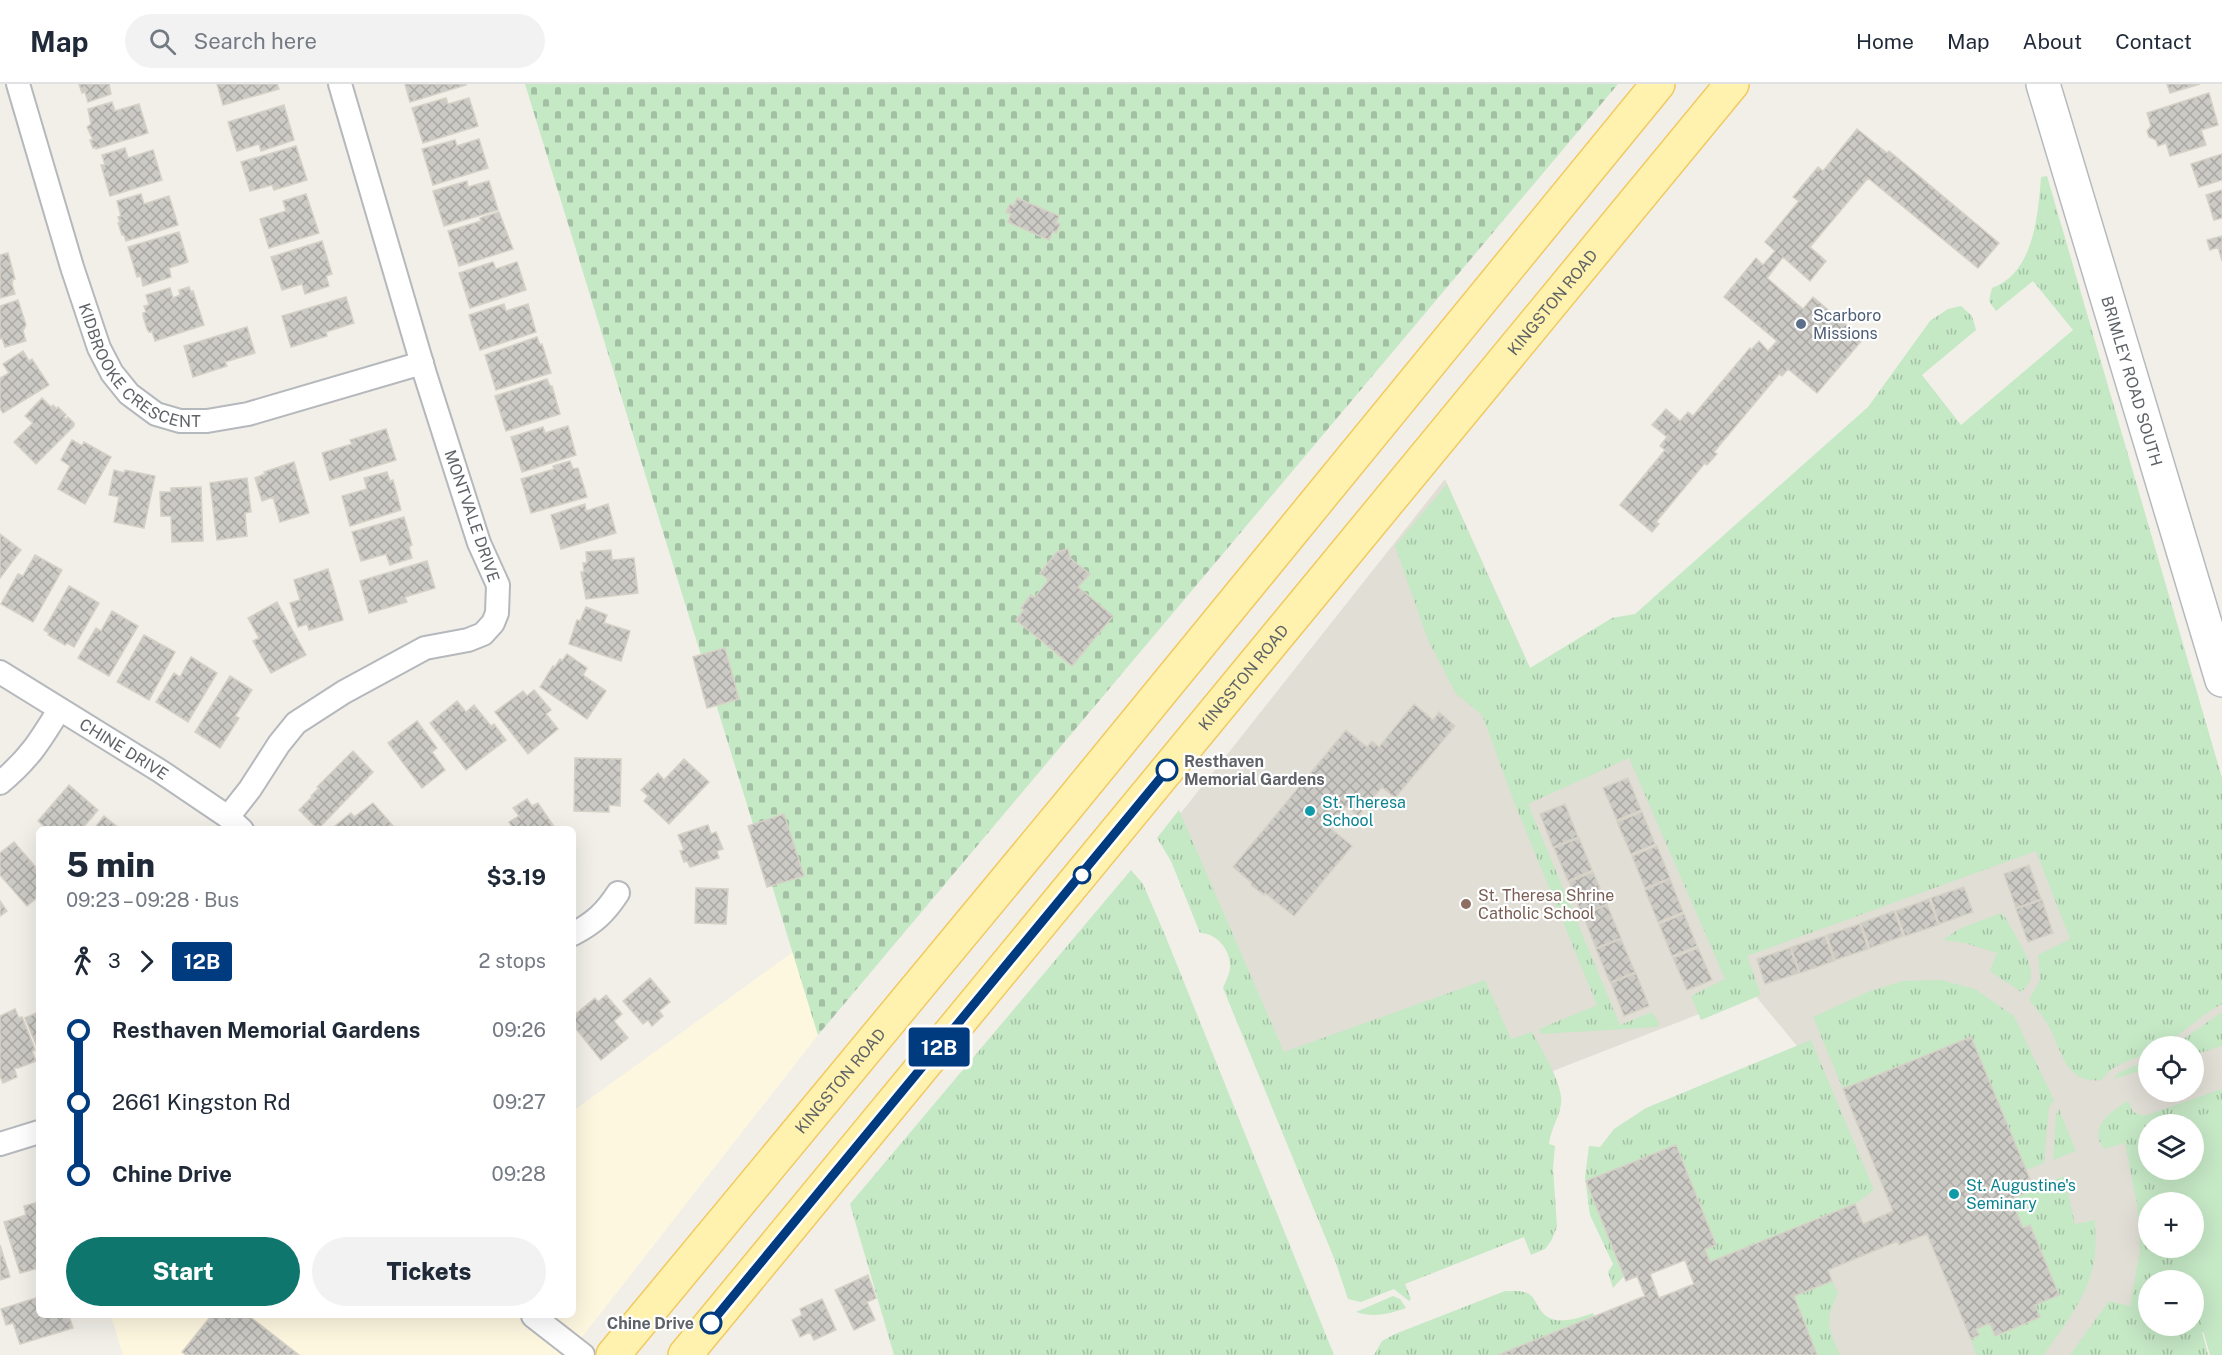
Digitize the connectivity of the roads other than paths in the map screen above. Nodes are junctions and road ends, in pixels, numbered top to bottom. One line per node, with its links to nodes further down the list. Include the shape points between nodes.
1 (18, 84): 6 (street, KIDBROOKE CRESCENT, via 99,348 129,394 156,414 180,421 207,421 248,414)
2 (340, 84): 6 (street, MONTVALE DRIVE)
3 (1658, 84): 18 (main road, KINGSTON ROAD)
4 (1732, 84): 19 (main road, KINGSTON ROAD)
5 (2043, 84): 8 (street, BRIMLEY ROAD SOUTH)
6 (422, 363): 11 (street, MONTVALE DRIVE, via 479,543 498,585 493,623 483,634 468,640 426,648 296,723 250,789)
7 (0, 672): 9 (street, CHINE DRIVE)
8 (2222, 680)
9 (59, 710): 10 (street, via 37,746); 11 (street, CHINE DRIVE, via 160,771)
10 (0, 783)
11 (235, 823)
12 (618, 893): 13 (street, via 607,910)
13 (576, 932)
14 (36, 1133): 15 (street)
15 (0, 1144)
16 (536, 1318): 17 (street)
17 (583, 1355)
18 (613, 1355)
19 (685, 1355)

